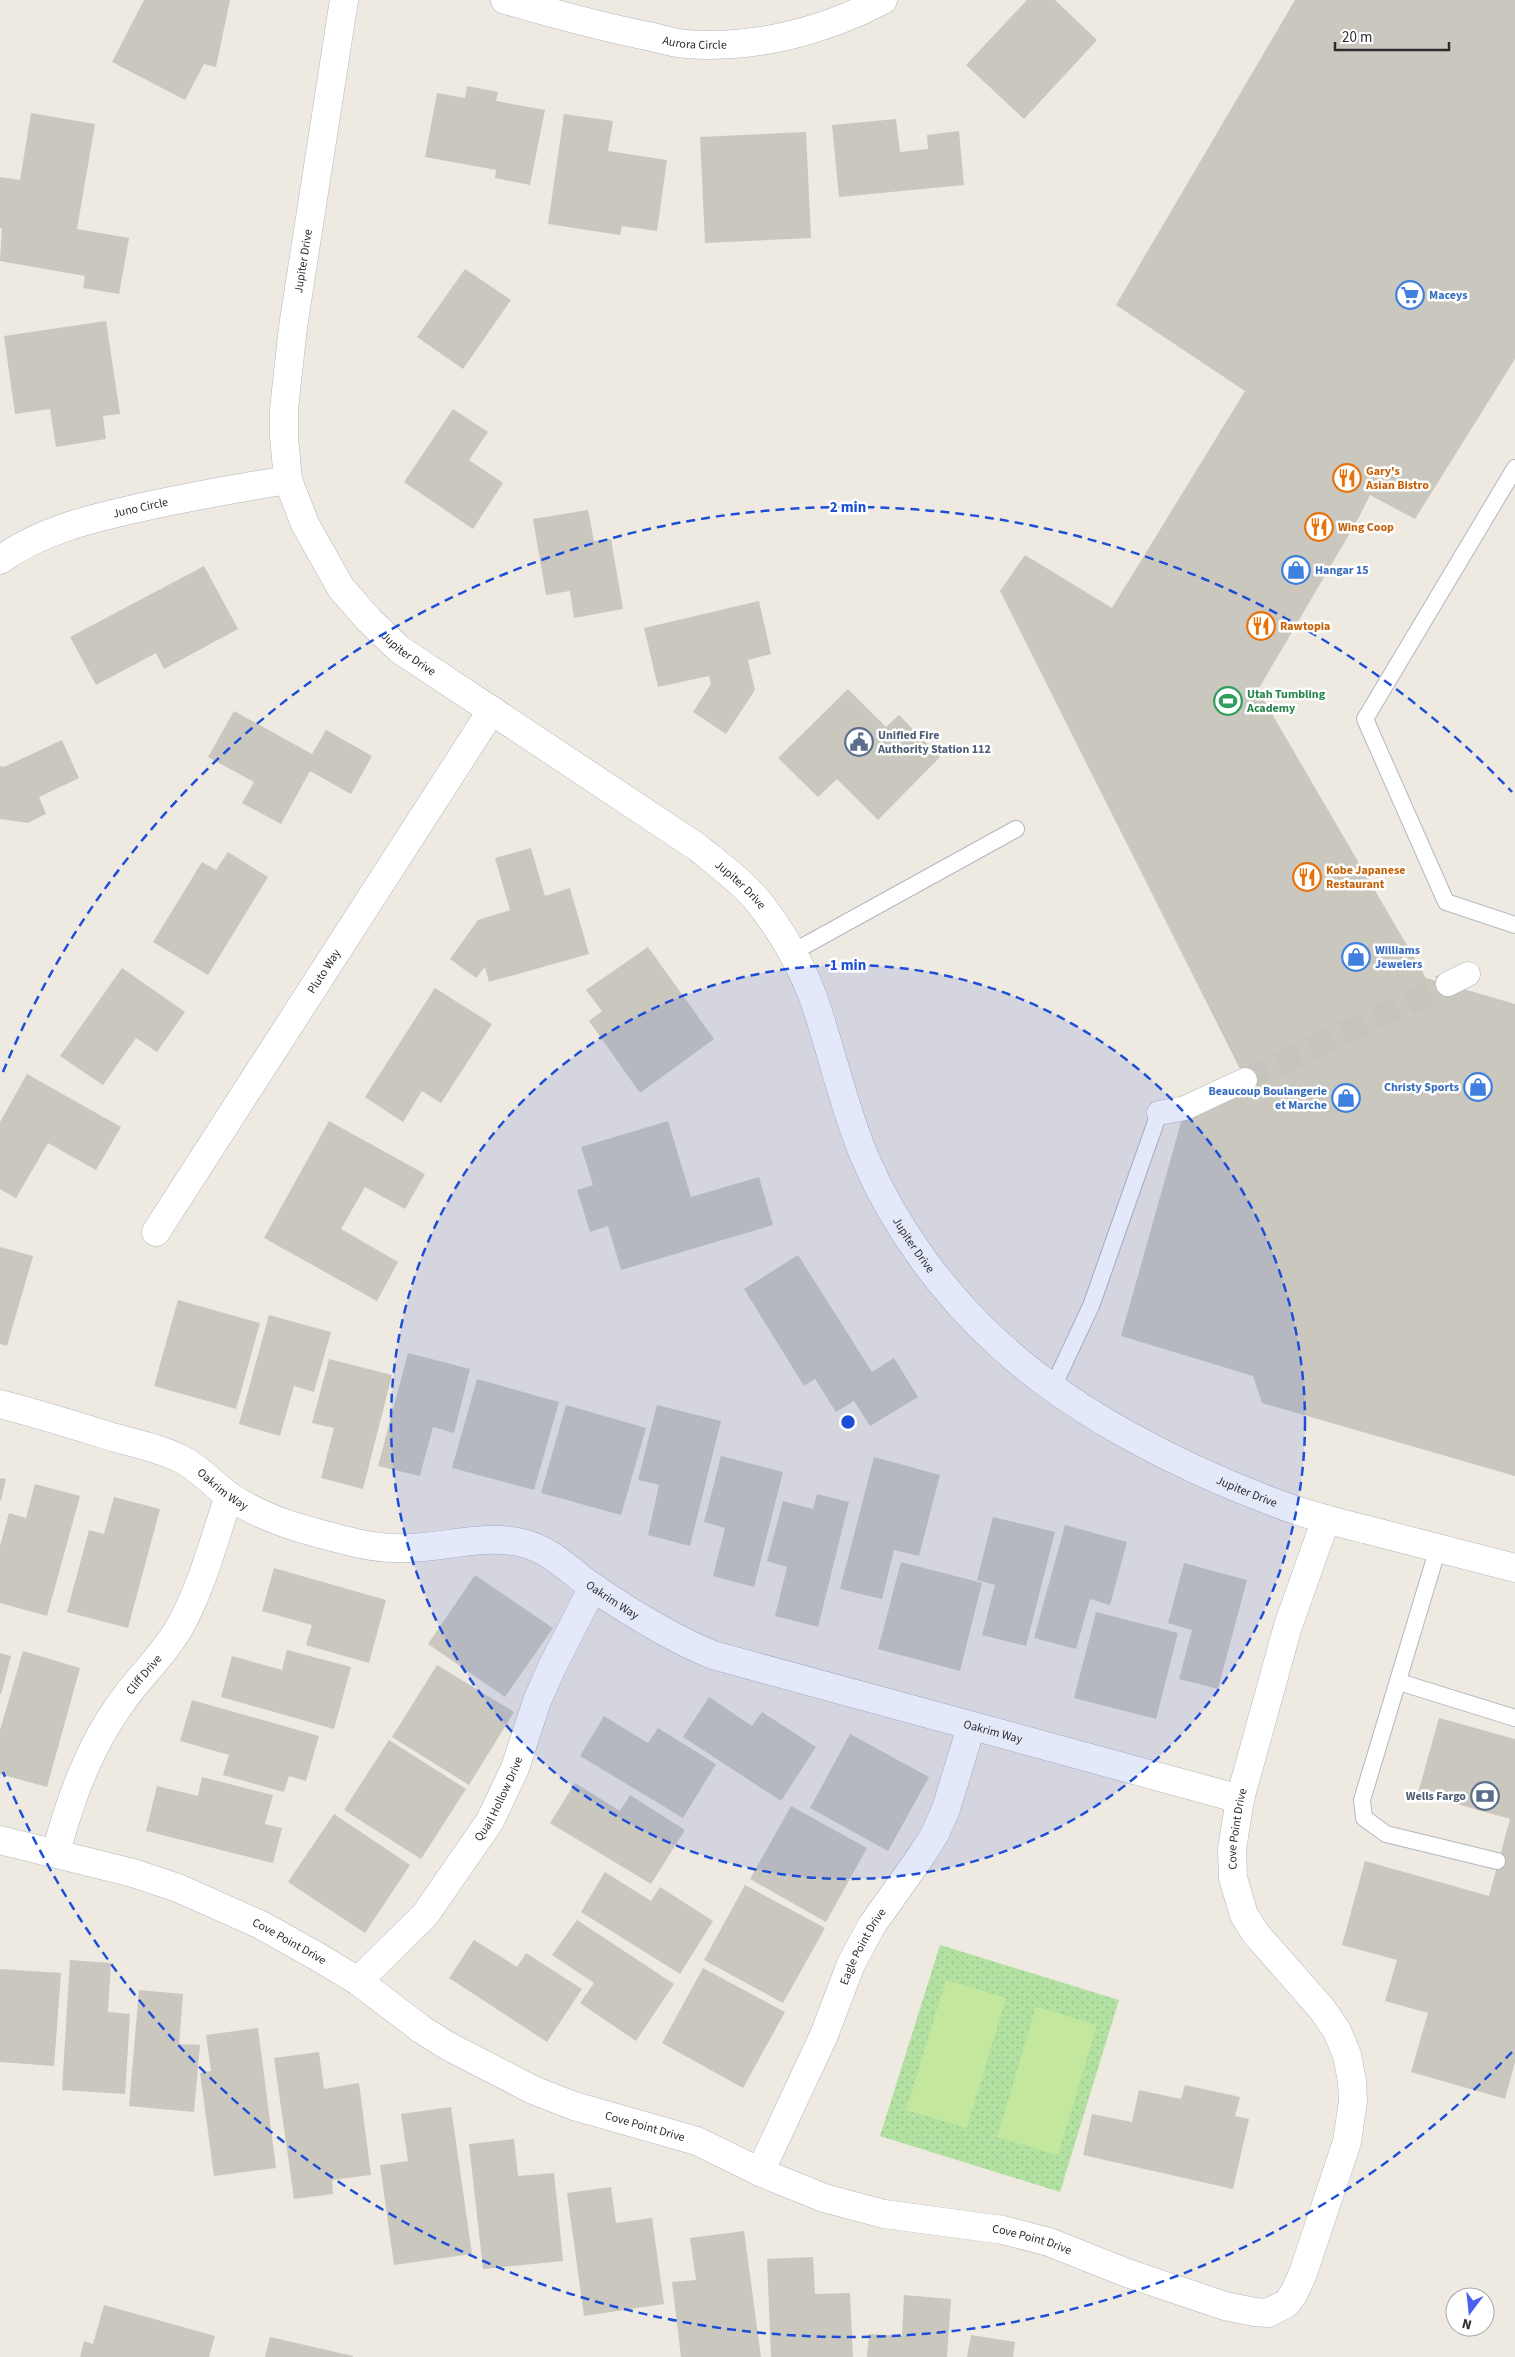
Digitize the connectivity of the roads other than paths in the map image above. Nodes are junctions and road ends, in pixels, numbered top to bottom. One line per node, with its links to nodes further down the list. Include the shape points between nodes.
1 (344, 0): 5 (street, Jupiter Drive, via 293,327 284,409)
2 (505, 0): 3 (street, Aurora Circle, via 685,44 741,43 800,33 855,15)
3 (883, 0)
4 (1515, 468): 9 (lane, via 1365,720 1446,902)
5 (288, 480): 6 (street, Juno Circle, via 205,493 76,522 40,537); 7 (street, Jupiter Drive, via 305,524 341,588 369,620 398,649)
6 (0, 560)
7 (492, 710): 10 (street, Jupiter Drive, via 697,847 761,904); 13 (street, Pluto Way)
8 (1016, 829): 10 (lane)
9 (1515, 925)
10 (793, 952): 14 (street, Jupiter Drive, via 812,997 853,1130 872,1174 903,1229 961,1305 1001,1346)
11 (1245, 1080): 12 (street, via 1185,1108)
12 (1159, 1113): 14 (lane, via 1091,1306)
13 (156, 1232)
14 (1053, 1386): 17 (street, Jupiter Drive, via 1098,1417 1190,1467 1275,1503)
15 (0, 1404): 16 (street, Oakrim Way, via 167,1453 198,1469)
16 (229, 1496): 20 (street, Oakrim Way, via 278,1522 367,1545 411,1548 475,1540 518,1542 553,1556); 26 (street, Cliff Drive, via 180,1627 122,1702 91,1750 69,1805)
17 (1326, 1519): 18 (street, Jupiter Drive); 24 (street, Cove Point Drive, via 1288,1626)
18 (1438, 1548): 19 (street, Jupiter Drive); 21 (lane)
19 (1515, 1568)
20 (593, 1587): 23 (street, Oakrim Way, via 671,1636 712,1655); 28 (street, Quail Hollow Drive, via 537,1701 515,1768 490,1821 425,1915)
21 (1399, 1682): 22 (lane); 27 (lane, via 1362,1800 1364,1818 1386,1834)
22 (1515, 1718)
23 (970, 1727): 24 (street, Oakrim Way); 29 (street, Eagle Point Drive, via 946,1809 935,1834 872,1925 851,1964 821,2042)
24 (1240, 1799): 29 (street, Cove Point Drive, via 1232,1850 1233,1878 1244,1915 1256,1934 1322,2009 1337,2031 1347,2055 1352,2081 1353,2101 1346,2142 1303,2273 1287,2303 1268,2313 1225,2306 1127,2274 1049,2242 1003,2230 865,2210 824,2198)
25 (0, 1840): 26 (street, Cove Point Drive)
26 (56, 1852): 28 (street, Cove Point Drive, via 178,1888 261,1925)
27 (1497, 1861)
28 (358, 1981): 29 (street, Cove Point Drive, via 446,2045 533,2090 697,2141)
29 (760, 2172)

